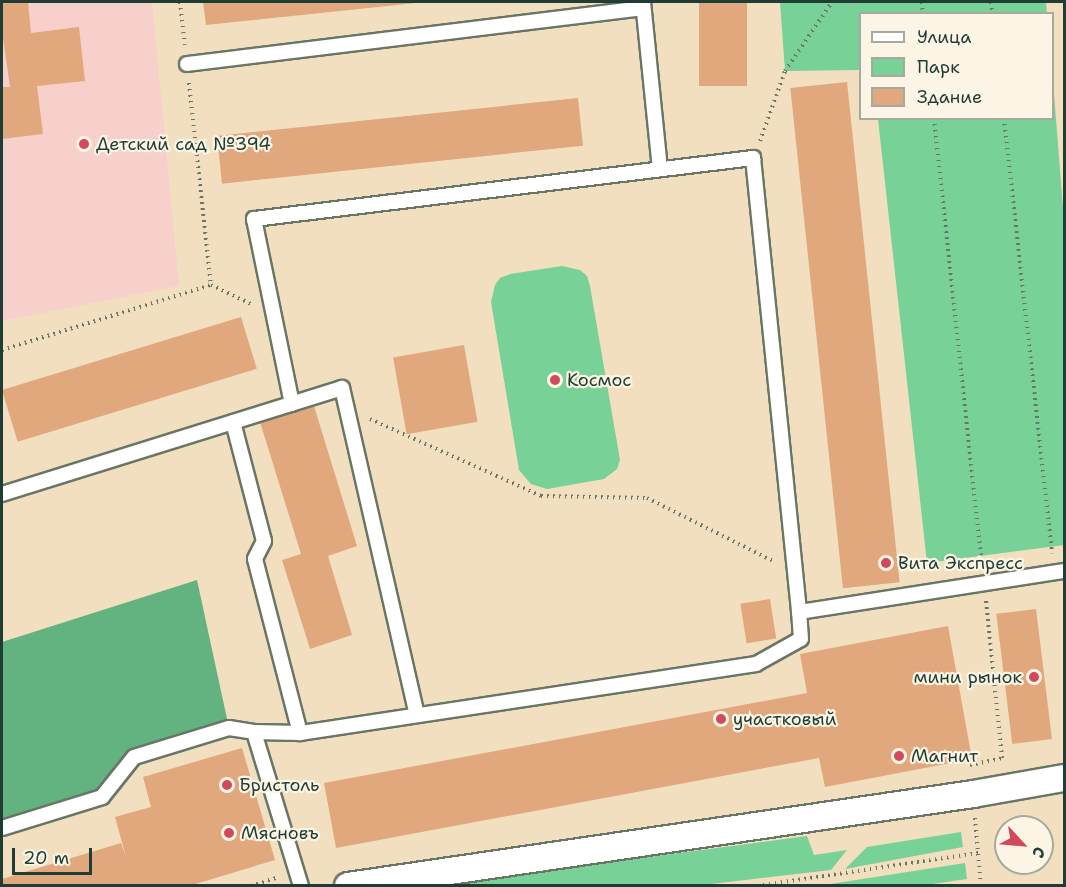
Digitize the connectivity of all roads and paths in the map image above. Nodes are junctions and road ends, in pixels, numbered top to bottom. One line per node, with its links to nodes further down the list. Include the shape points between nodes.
1 (180, 2): 4 (path)
2 (832, 2): 7 (path, via 785,71)
3 (643, 5): 4 (lane); 8 (lane)
4 (187, 64): 9 (path)
5 (934, 120): 18 (path)
6 (1004, 120): 17 (path)
7 (753, 158): 8 (lane); 16 (lane)
8 (660, 169): 10 (lane, via 254,219)
9 (211, 285): 10 (path); 11 (path)
10 (274, 316): 12 (lane)
11 (2, 350)
12 (292, 404): 13 (lane, via 342,388); 14 (lane)
13 (347, 409): 16 (path, via 541,496 647,498); 20 (lane)
14 (233, 422): 15 (lane); 22 (lane, via 264,541 255,559)
15 (2, 494)
16 (795, 572): 19 (lane)
17 (1059, 572): 18 (lane)
18 (984, 582): 19 (lane); 23 (path, via 1002,758)
19 (799, 612): 20 (lane, via 801,639 756,664)
20 (417, 715): 22 (lane)
21 (254, 732): 22 (lane); 26 (lane, via 229,728 134,757 102,797); 28 (lane)
22 (300, 733)
23 (970, 766)
24 (1065, 778): 25 (street)
25 (973, 794): 27 (path); 29 (street)
26 (2, 828)
27 (979, 853): 30 (path); 31 (path)
28 (301, 885)
29 (348, 885)
30 (757, 885)
31 (981, 885)

